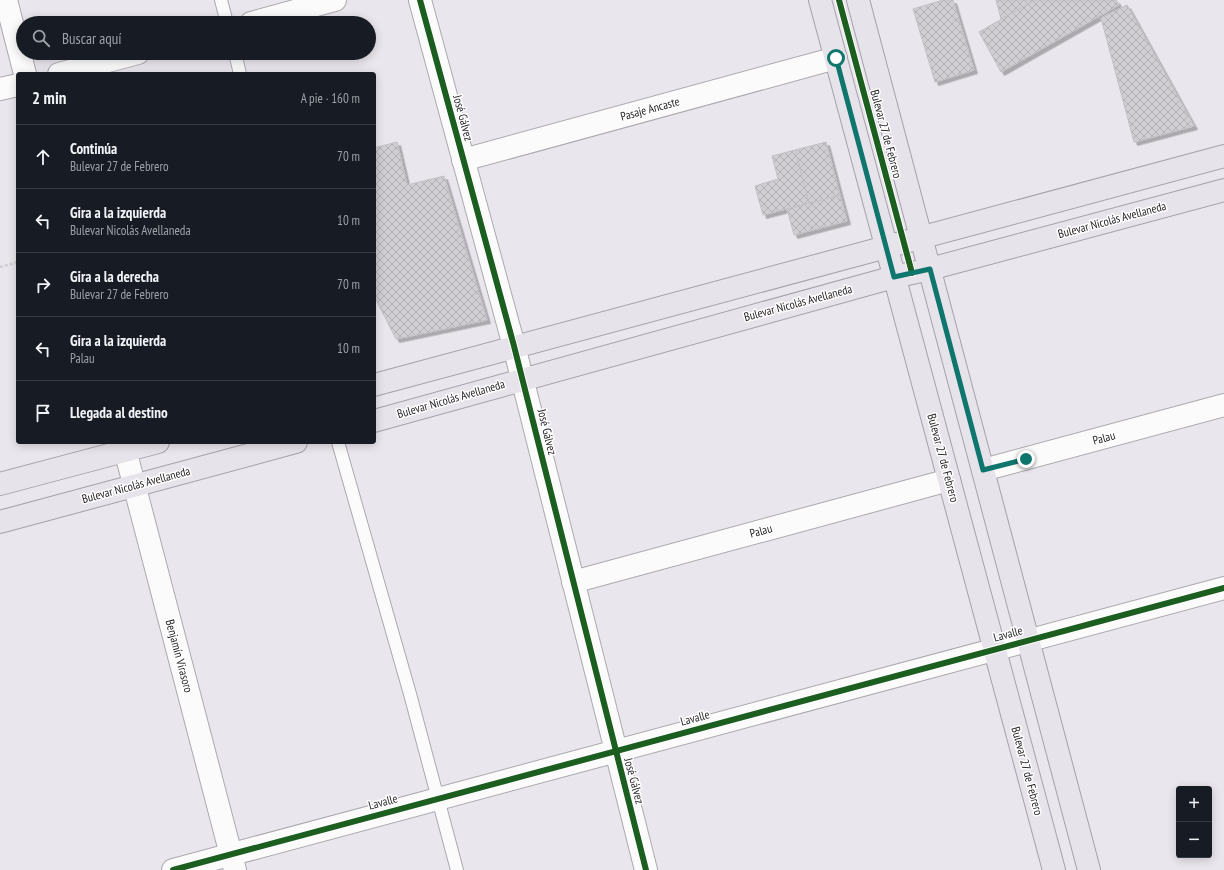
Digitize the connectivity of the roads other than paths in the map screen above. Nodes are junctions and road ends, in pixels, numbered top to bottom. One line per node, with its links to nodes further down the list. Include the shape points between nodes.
1 (6, 0): 9 (street)
2 (221, 0): 7 (lane)
3 (335, 0): 8 (street)
4 (420, 0): 20 (street, José Gálvez)
5 (820, 0): 10 (main road, Bulevar 27 de Febrero)
6 (858, 0): 22 (main road, Bulevar 27 de Febrero)
7 (225, 16)
8 (276, 16)
9 (16, 39)
10 (836, 58): 20 (street, Pasaje Ancaste); 23 (main road, Bulevar 27 de Febrero)
11 (21, 60): 14 (street)
12 (112, 60): 15 (street)
13 (237, 60): 16 (lane)
14 (24, 72)
15 (67, 72)
16 (240, 72)
17 (16, 85): 18 (street)
18 (0, 89)
19 (1224, 156): 22 (main road)
20 (463, 160): 26 (street, José Gálvez)
21 (1224, 190): 24 (main road, Bulevar Nicolás Avellaneda)
22 (921, 238): 23 (main road); 24 (main road, Bulevar 27 de Febrero)
23 (887, 247): 25 (main road, Bulevar 27 de Febrero); 26 (main road)
24 (930, 269): 25 (main road, Bulevar Nicolás Avellaneda); 35 (main road, Bulevar 27 de Febrero)
25 (894, 277): 27 (main road, Bulevar Nicolás Avellaneda); 36 (main road, Bulevar 27 de Febrero)
26 (514, 346): 27 (street, José Gálvez); 28 (main road)
27 (522, 379): 30 (main road, Bulevar Nicolás Avellaneda); 40 (street, José Gálvez)
28 (376, 384)
29 (1224, 405): 35 (street, Palau)
30 (376, 419)
31 (141, 444): 34 (main road)
32 (289, 444): 38 (main road, Bulevar Nicolás Avellaneda)
33 (339, 444): 45 (lane)
34 (124, 446): 37 (main road); 38 (street, Benjamín Virasoro)
35 (983, 470): 42 (main road, Bulevar 27 de Febrero)
36 (949, 480): 40 (street, Palau); 43 (main road, Bulevar 27 de Febrero)
37 (0, 484)
38 (135, 485): 39 (main road, Bulevar Nicolás Avellaneda); 46 (street, Benjamín Virasoro)
39 (0, 522)
40 (573, 582): 44 (street, José Gálvez)
41 (1224, 588): 42 (street, Lavalle)
42 (1028, 640): 43 (street, Lavalle); 51 (main road, Bulevar 27 de Febrero)
43 (994, 649): 44 (street, Lavalle); 50 (main road, Bulevar 27 de Febrero)
44 (615, 751): 45 (street, Lavalle); 49 (street, José Gálvez)
45 (438, 799): 46 (street, Lavalle); 48 (lane)
46 (233, 862): 47 (street, Lavalle)
47 (173, 870)
48 (457, 870)
49 (646, 870)
50 (1054, 870)
51 (1090, 870)

